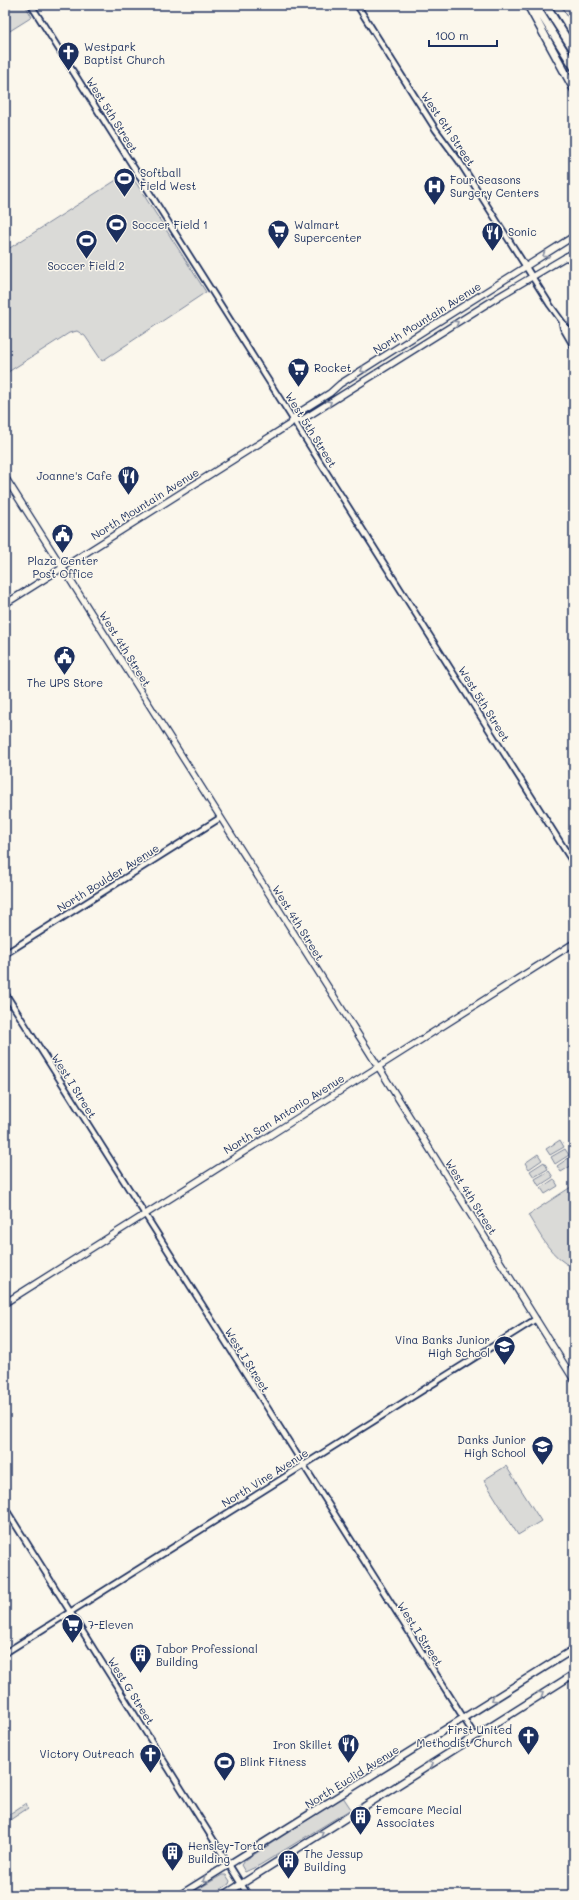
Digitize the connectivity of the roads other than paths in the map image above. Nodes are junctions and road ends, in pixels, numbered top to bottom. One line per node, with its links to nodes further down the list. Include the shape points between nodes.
1 (31, 5): 28 (street, West 5th Street)
2 (357, 5): 20 (street, West 6th Street)
3 (528, 5): 16 (highway)
4 (536, 5): 14 (highway)
5 (546, 5): 8 (highway)
6 (556, 5): 9 (highway)
7 (565, 5): 10 (highway)
8 (550, 12): 13 (highway); 14 (highway)
9 (563, 16): 11 (highway); 12 (highway)
10 (574, 19)
11 (574, 29)
12 (574, 34)
13 (574, 50)
14 (566, 54): 15 (highway)
15 (574, 67)
16 (574, 89)
17 (574, 236): 20 (main road, North Mountain Avenue, one-way to 20)
18 (574, 252): 19 (main road, North Mountain Avenue)
19 (570, 256): 21 (main road, North Mountain Avenue)
20 (527, 267): 21 (street, West 6th Street); 24 (main road, North Mountain Avenue)
21 (532, 276): 22 (street, West 6th Street); 25 (main road, North Mountain Avenue, one-way to 21)
22 (562, 323): 23 (street, West 6th Street); 26 (street, West 6th Street)
23 (574, 338)
24 (407, 342): 25 (main road); 27 (main road); 28 (main road, North Mountain Avenue, one-way to 28, via 298,413)
25 (423, 344): 27 (main road, North Mountain Avenue)
26 (574, 346)
27 (407, 353): 28 (main road, North Mountain Avenue, one-way to 27, via 302,420)
28 (294, 421): 30 (main road, North Mountain Avenue); 33 (street, West 5th Street)
29 (5, 477): 30 (main road, West 4th Street)
30 (62, 568): 31 (main road, North Mountain Avenue); 32 (main road, West 4th Street)
31 (5, 604)
32 (220, 818): 35 (street, North Boulder Avenue); 37 (main road, West 4th Street)
33 (574, 864)
34 (574, 943): 37 (main road, North San Antonio Avenue)
35 (5, 954)
36 (5, 994): 38 (street, West I Street)
37 (377, 1067): 38 (main road, North San Antonio Avenue); 40 (main road, West 4th Street)
38 (144, 1214): 39 (main road, North San Antonio Avenue); 42 (street, West I Street)
39 (5, 1303)
40 (536, 1319): 41 (main road, West 4th Street); 42 (street, North Vine Avenue)
41 (574, 1380)
42 (303, 1465): 44 (street, North Vine Avenue); 48 (street, West I Street)
43 (5, 1508): 44 (street, West G Street)
44 (70, 1612): 46 (street, North Vine Avenue); 50 (street, West G Street)
45 (574, 1649): 48 (main road, North Euclid Avenue, one-way to 48)
46 (5, 1653)
47 (574, 1674): 49 (main road, one-way to 47)
48 (463, 1718): 49 (street, West I Street); 50 (main road, North Euclid Avenue)
49 (475, 1736): 51 (main road, one-way to 49)
50 (229, 1864): 51 (street, West G Street); 52 (main road, North Euclid Avenue, one-way to 52)
51 (241, 1884): 53 (main road); 54 (street, West G Street)
52 (180, 1895)
53 (224, 1895)
54 (248, 1895)

